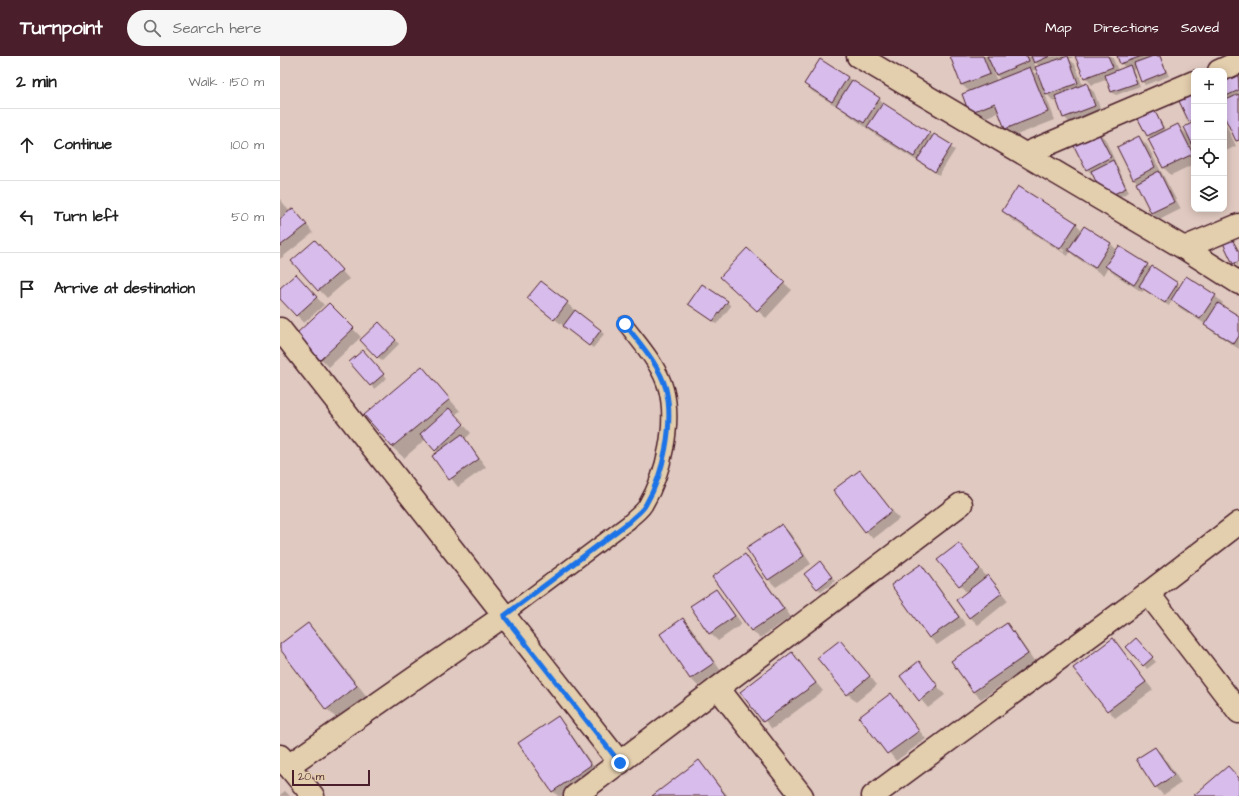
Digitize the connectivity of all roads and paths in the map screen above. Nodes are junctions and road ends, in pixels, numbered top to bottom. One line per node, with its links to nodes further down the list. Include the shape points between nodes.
1 (858, 56): 5 (street)
2 (1239, 62): 3 (street)
3 (1226, 68)
4 (1191, 83): 5 (street)
5 (1025, 154): 7 (street)
6 (1239, 225): 7 (street)
7 (1184, 248): 8 (street)
8 (1239, 283)
9 (625, 324): 14 (lane, via 654,362 666,388 669,424 661,471 646,506 629,522)
10 (280, 329): 14 (street)
11 (960, 504): 15 (street)
12 (1239, 523): 13 (street)
13 (1148, 593): 16 (street); 22 (street)
14 (504, 616): 17 (street); 18 (street)
15 (718, 688): 18 (street); 21 (street)
16 (1239, 712)
17 (284, 761): 19 (street)
18 (620, 763): 20 (street)
19 (313, 796)
20 (575, 796)
21 (802, 796)
22 (873, 796)

